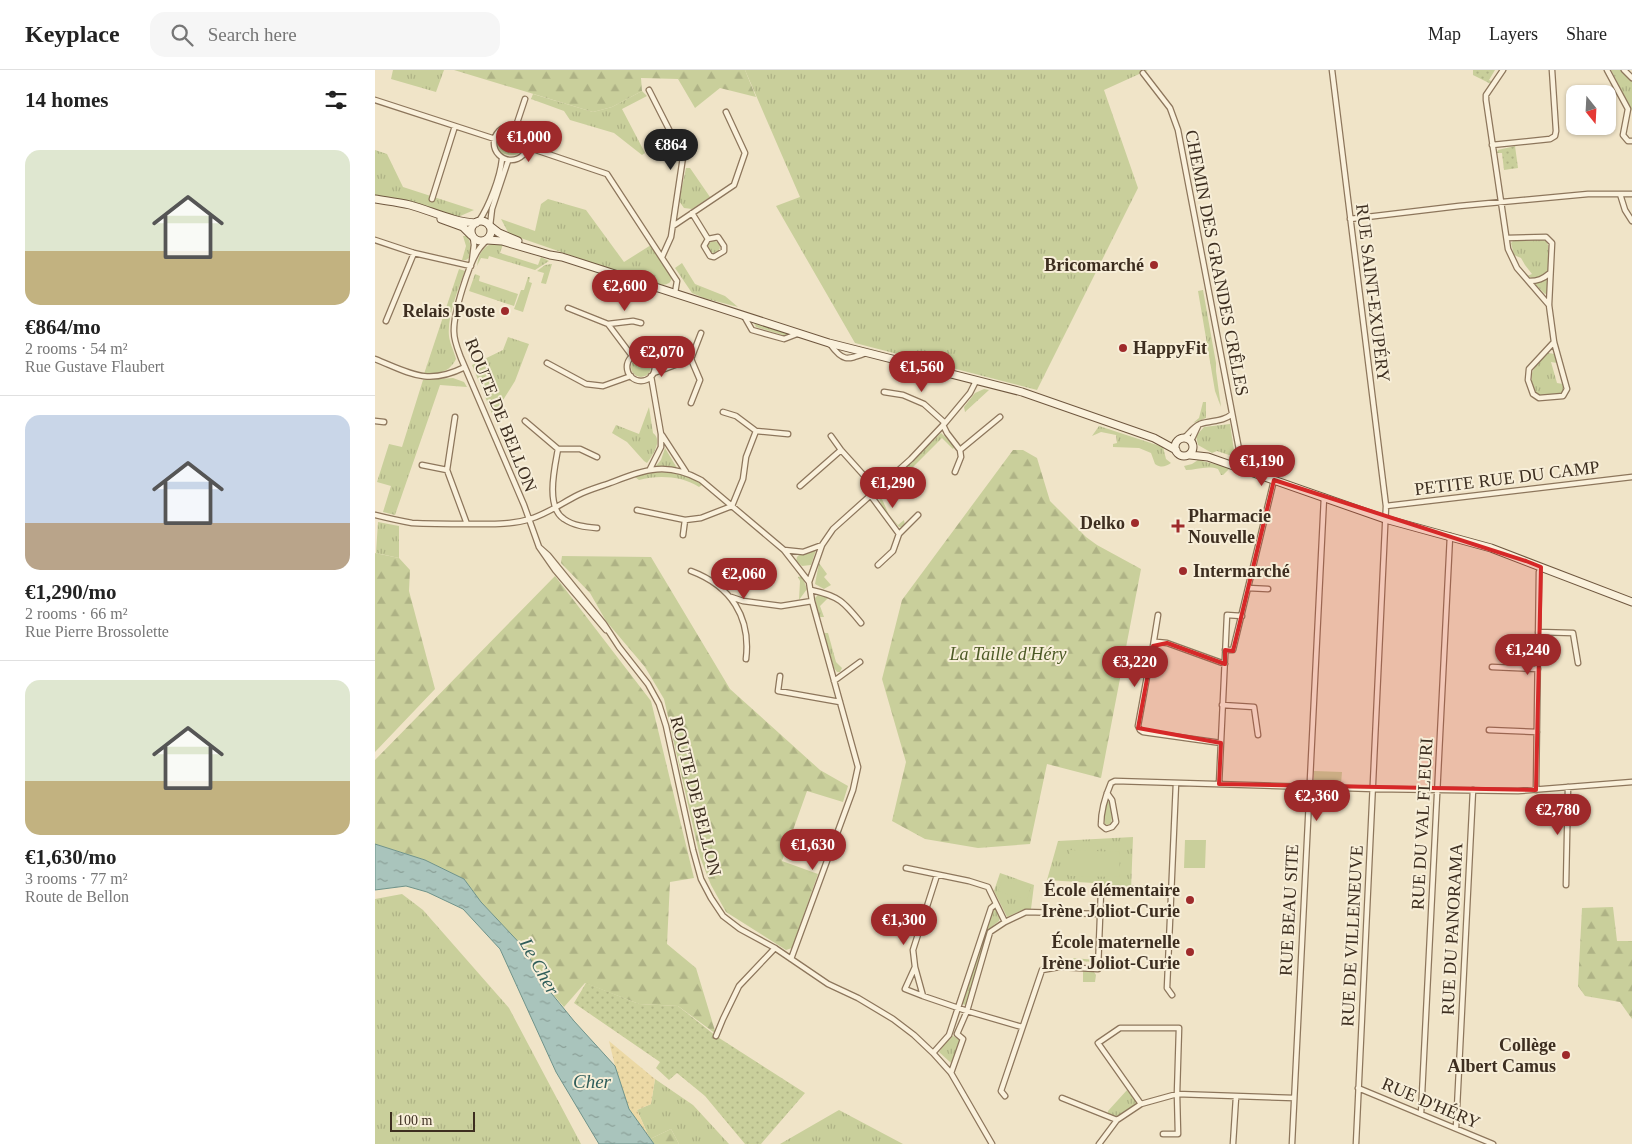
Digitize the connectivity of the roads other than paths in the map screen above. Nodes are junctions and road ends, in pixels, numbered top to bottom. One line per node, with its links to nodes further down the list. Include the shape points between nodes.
1 (1332, 70): 26 (street, RUE SAINT-EXUPÉRY)
2 (1503, 70): 16 (street, via 1486,96)
3 (1552, 70): 16 (street, via 1555,136)
4 (1607, 70): 15 (street, via 1628,109 1623,135)
5 (1624, 70): 7 (street)
6 (1143, 73): 61 (street, CHEMIN DES GRANDES CRÊLES, via 1170,108 1178,130)
7 (1632, 78)
8 (649, 90): 30 (street, via 683,157)
9 (525, 99): 13 (street)
10 (375, 100): 12 (street)
11 (727, 112): 25 (street, via 745,153 735,185)
12 (455, 126): 14 (street); 23 (street)
13 (516, 126): 14 (street, via 498,130); 17 (street, via 524,130)
14 (495, 139): 18 (street, via 494,147)
15 (1632, 141)
16 (1493, 145): 24 (street)
17 (527, 148): 19 (street, via 523,155); 38 (street, via 607,174)
18 (502, 159): 19 (street); 28 (street, via 487,207)
19 (509, 161): 29 (street, via 492,209)
20 (1620, 194): 21 (street); 24 (street); 27 (street)
21 (1632, 194)
22 (377, 199): 28 (main road, via 410,205 465,222); 31 (main road, via 463,227)
23 (432, 199)
24 (1501, 202): 26 (street); 32 (street)
25 (692, 213): 30 (street); 33 (street)
26 (1350, 219): 94 (street, RUE SAINT-EXUPÉRY)
27 (1632, 221)
28 (477, 222): 29 (main road); 31 (main road, via 472,228)
29 (490, 226): 35 (main road, via 491,235); 37 (main road, via 503,236)
30 (673, 226): 38 (street)
31 (472, 236): 35 (main road, via 481,242); 39 (street, ROUTE DE BELLON)
32 (1507, 238): 40 (street, via 1546,237 1552,243); 41 (street, via 1517,268)
33 (708, 239): 33 (street, via 704,246 710,256 724,251 718,237)
34 (375, 240): 36 (street)
35 (487, 240): 37 (main road); 39 (street, ROUTE DE BELLON)
36 (414, 252): 39 (street); 45 (street)
37 (562, 257): 42 (main road)
38 (662, 257): 42 (street, via 677,281)
39 (471, 264): 54 (street, ROUTE DE BELLON, via 453,330)
40 (1551, 273): 41 (street, via 1543,279); 43 (street)
41 (1529, 281): 43 (street)
42 (675, 293): 57 (main road, via 829,343)
43 (1549, 305): 49 (street)
44 (568, 308): 47 (street)
45 (386, 321)
46 (641, 323): 47 (street)
47 (608, 324): 50 (street)
48 (701, 333): 52 (street)
49 (1554, 342): 49 (street, via 1529,369 1528,380 1533,394 1539,398 1563,396 1567,390)
50 (631, 356): 55 (street, via 640,353 650,355 655,363); 56 (street, via 627,364)
51 (375, 359): 54 (street, via 417,376 434,377)
52 (691, 360): 55 (street); 59 (street, via 700,380)
53 (547, 363): 56 (street, via 586,384 603,386)
54 (465, 368): 100 (street, ROUTE DE BELLON)
55 (652, 374): 56 (street, via 642,381); 69 (street)
56 (631, 376)
57 (975, 381): 67 (street); 72 (main road, via 1022,392)
58 (884, 392): 67 (street, via 924,404)
59 (691, 403)
60 (723, 412): 68 (street, via 736,416)
61 (1232, 414): 73 (street, via 1222,421 1198,425); 82 (street, CHEMIN DES GRANDES CRÊLES)
62 (455, 417): 84 (street)
63 (1000, 417): 76 (street)
64 (375, 421): 66 (street)
65 (525, 421): 74 (street)
66 (384, 422)
67 (944, 424): 76 (street); 90 (street)
68 (756, 431): 70 (street); 93 (street, via 743,480)
69 (661, 434): 83 (street, via 661,447); 85 (street)
70 (788, 434)
71 (831, 436): 75 (street)
72 (1154, 438): 73 (main road); 77 (main road)
73 (1187, 442): 77 (main road, via 1176,445); 78 (main road, via 1193,451); 80 (main road)
74 (558, 448): 79 (street, via 580,449); 95 (street, via 552,489)
75 (841, 450): 89 (street); 90 (street)
76 (960, 450): 86 (street, via 961,457)
77 (1176, 450): 78 (main road, via 1183,456)
78 (1190, 454): 80 (main road)
79 (597, 457)
80 (1208, 457): 82 (main road)
81 (423, 465): 84 (street)
82 (1241, 468): 88 (main road)
83 (650, 469): 85 (street); 95 (street, via 578,495)
84 (447, 470): 104 (street)
85 (686, 472): 93 (street)
86 (955, 472)
87 (1632, 476): 94 (street, PETITE RUE DU CAMP)
88 (1274, 480): 92 (main road); 103 (street)
89 (800, 486)
90 (877, 490): 91 (street)
91 (871, 496): 106 (street); 109 (street, via 833,529)
92 (1324, 497): 101 (main road); 146 (street, RUE BEAU SITE)
93 (732, 506): 102 (street, via 701,518); 110 (street)
94 (1386, 506): 101 (street, RUE SAINT-EXUPÉRY)
95 (556, 508): 100 (street); 105 (street, via 562,518 579,526)
96 (637, 510): 102 (street)
97 (375, 515): 104 (street, via 411,522)
98 (918, 515): 106 (street)
99 (1240, 518): 103 (street)
100 (529, 519): 104 (street); 162 (street, ROUTE DE BELLON, via 539,547 604,624 659,704 693,850 701,879 711,898 723,916)
101 (1385, 519): 108 (main road); 148 (street, RUE DE VILLENEUVE)
102 (685, 520): 107 (street)
103 (1265, 520): 115 (street)
104 (467, 524)
105 (597, 528)
106 (899, 534): 111 (street, via 893,551)
107 (683, 535)
108 (1450, 536): 112 (main road); 149 (street, RUE DU VAL FLEURI)
109 (822, 545): 110 (street, via 803,552); 114 (street)
110 (783, 550): 114 (street)
111 (877, 565)
112 (1541, 567): 121 (main road); 126 (street)
113 (691, 571): 118 (street, via 704,576)
114 (809, 582): 117 (street)
115 (1248, 588): 116 (street); 124 (street)
116 (1268, 588)
117 (811, 590): 120 (street); 125 (street, via 828,594 845,604)
118 (731, 597): 119 (street); 122 (street)
119 (743, 601): 120 (street, via 781,606); 122 (street)
120 (812, 601): 136 (street)
121 (1632, 602)
122 (740, 611): 129 (street, via 748,644)
123 (1158, 615): 127 (street)
124 (1242, 616): 128 (street, via 1233,650); 128 (street, via 1227,615)
125 (861, 623)
126 (1538, 632): 131 (street, via 1573,633); 134 (street)
127 (1153, 646): 132 (street, via 1157,642 1167,642); 142 (street, via 1138,726 1140,730)
128 (1225, 650): 132 (street)
129 (746, 660)
130 (860, 662): 136 (street)
131 (1578, 663)
132 (1225, 664): 138 (street)
133 (1491, 667): 134 (street)
134 (1538, 669): 140 (street)
135 (780, 676): 137 (street, via 778,691)
136 (834, 681): 137 (street)
137 (840, 702): 163 (street, via 858,767 853,790)
138 (1222, 705): 141 (street, via 1254,707); 142 (street)
139 (1489, 730): 140 (street)
140 (1537, 732): 151 (street)
141 (1258, 735)
142 (1221, 743): 145 (street)
143 (1632, 782): 147 (street)
144 (1176, 783): 145 (street); 152 (street, via 1115,781); 157 (street)
145 (1219, 784): 146 (street)
146 (1309, 787): 148 (street); 180 (street, RUE BEAU SITE)
147 (1568, 787): 151 (street); 155 (street)
148 (1373, 788): 149 (street); 175 (street, RUE DE VILLENEUVE)
149 (1437, 789): 150 (street); 182 (street, RUE DU VAL FLEURI)
150 (1473, 790): 151 (street); 184 (street, RUE DU PANORAMA)
151 (1537, 790)
152 (1107, 793): 152 (street, via 1101,825 1112,828 1116,822 1112,800)
153 (906, 868): 154 (street)
154 (937, 874): 159 (street, via 988,887); 164 (street, via 913,950)
155 (1566, 885)
156 (1133, 889): 157 (street)
157 (1171, 890): 165 (street, via 1167,988)
158 (1101, 891): 160 (street)
159 (996, 904): 161 (street); 167 (street, via 991,908)
160 (1101, 914): 161 (street, via 1026,912); 169 (street, via 1098,969 1059,967 1042,970)
161 (1005, 922): 168 (street, via 990,932)
162 (775, 948): 163 (street, ROUTE DE BELLON); 172 (street, via 739,986)
163 (791, 958): 173 (street, ROUTE DE BELLON, via 828,984 893,1019)
164 (915, 968): 166 (street); 166 (street, via 905,989)
165 (1172, 995)
166 (923, 996): 167 (street)
167 (958, 1007): 168 (street); 170 (street)
168 (967, 1011): 169 (street); 171 (street)
169 (1023, 1027): 177 (street, via 1001,1091)
170 (950, 1031): 171 (street); 173 (street)
171 (957, 1034): 174 (street, via 963,1039)
172 (716, 1036)
173 (933, 1053): 174 (street, ROUTE DE BELLON)
174 (951, 1073): 186 (street, ROUTE DE BELLON)
175 (1358, 1088): 182 (street, RUE D'HÉRY); 190 (street, RUE DE VILLENEUVE)
176 (1177, 1094): 178 (street); 181 (street); 181 (street, via 1179,1028 1120,1028 1098,1043); 185 (street, via 1178,1134)
177 (1005, 1096)
178 (1236, 1097): 180 (street); 188 (street)
179 (1062, 1098): 183 (street)
180 (1294, 1098): 189 (street, RUE BEAU SITE)
181 (1141, 1104): 183 (street)
182 (1421, 1114): 184 (street, RUE D'HÉRY)
183 (1117, 1120): 187 (street)
184 (1456, 1128): 191 (street, RUE D'HÉRY)
185 (1163, 1134)
186 (992, 1144)
187 (1099, 1144)
188 (1233, 1144)
189 (1292, 1144)
190 (1356, 1144)
191 (1493, 1144)

